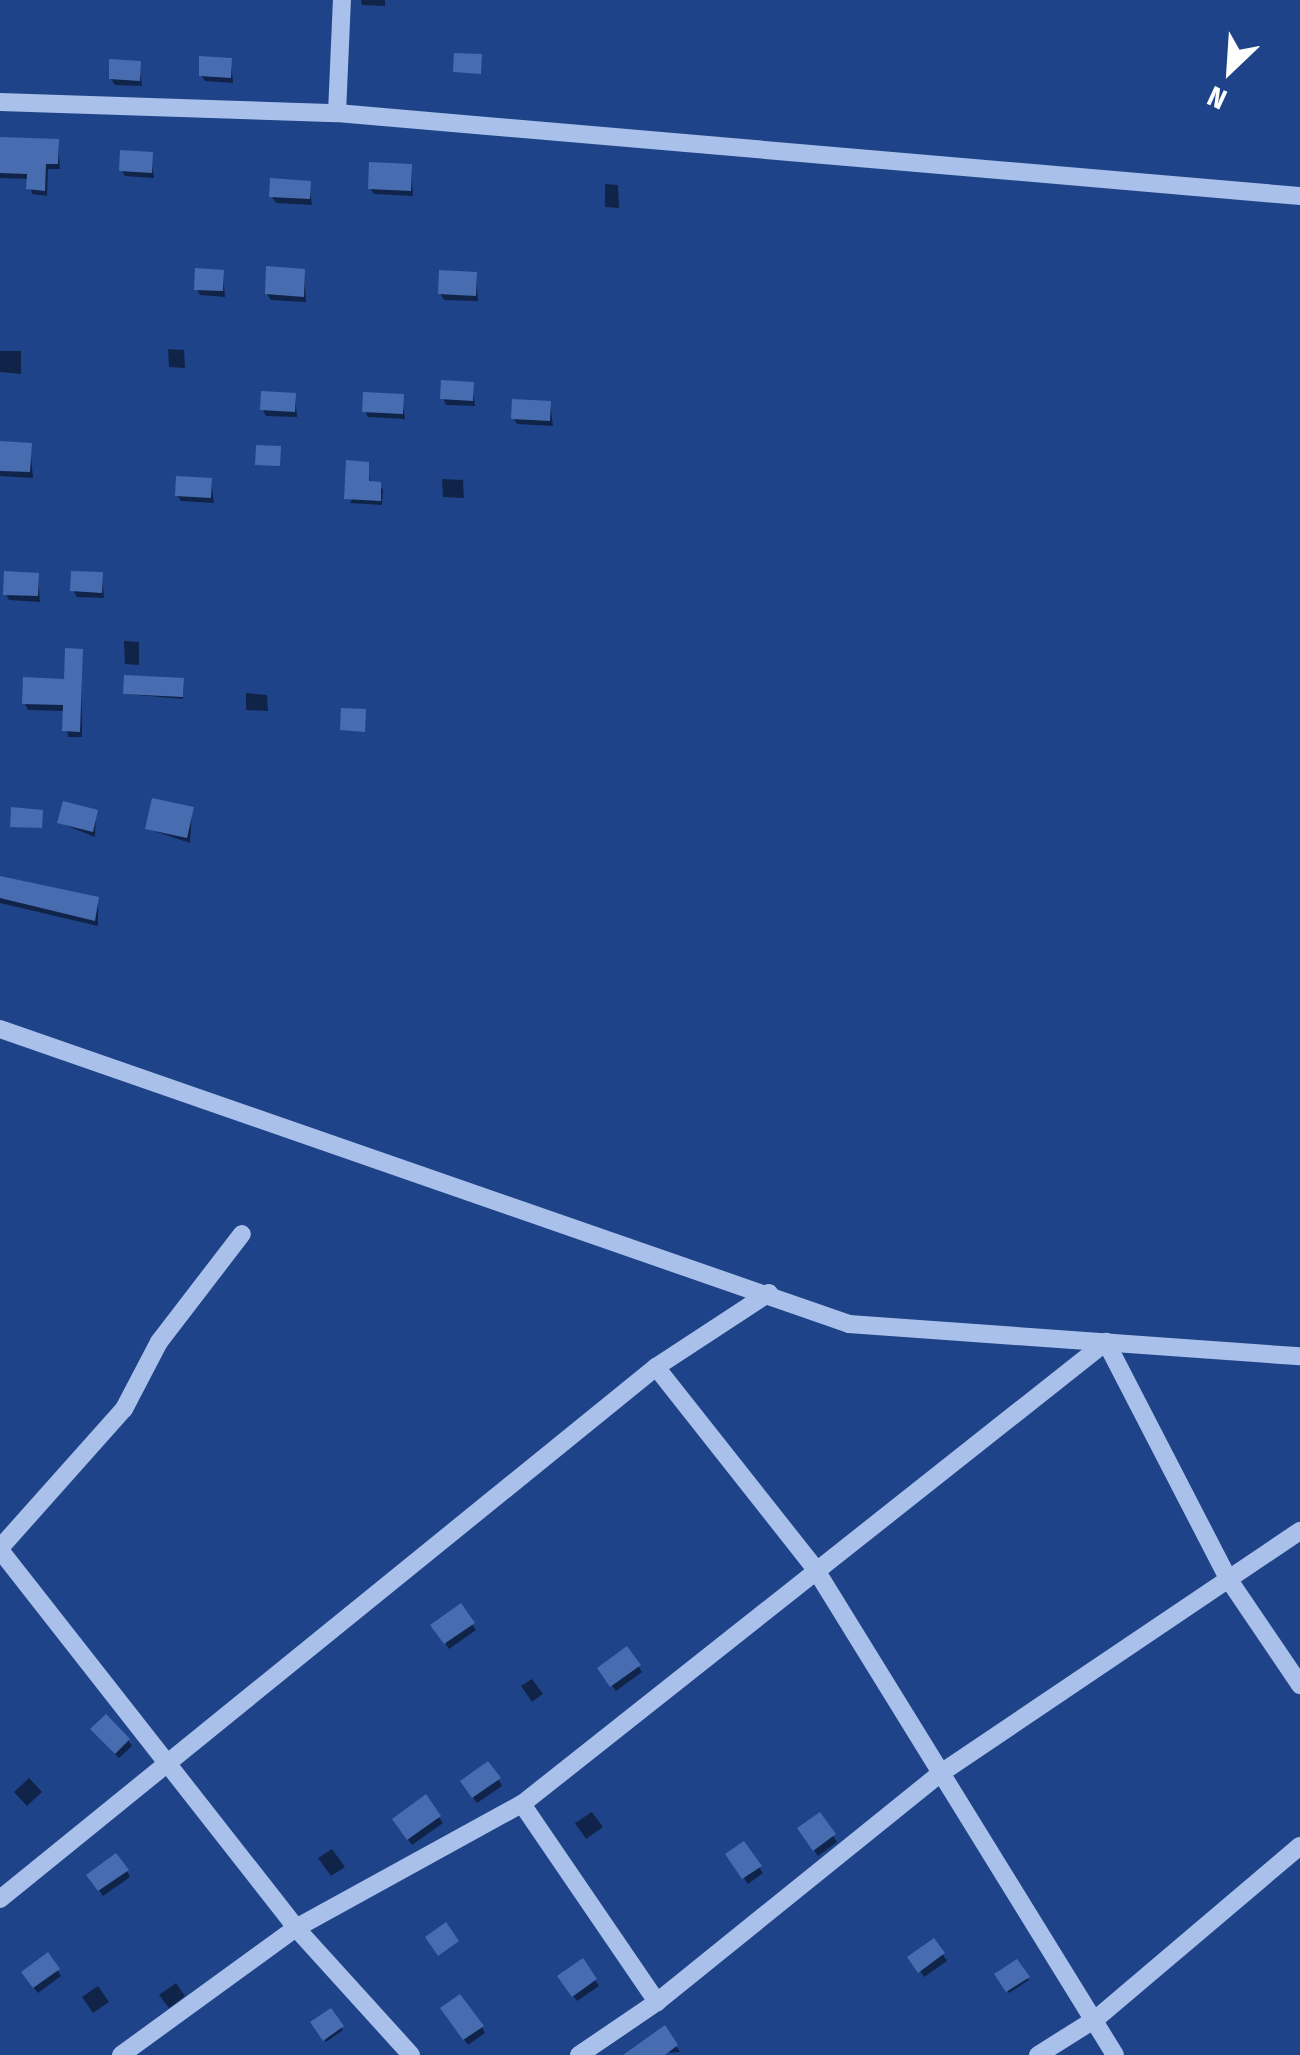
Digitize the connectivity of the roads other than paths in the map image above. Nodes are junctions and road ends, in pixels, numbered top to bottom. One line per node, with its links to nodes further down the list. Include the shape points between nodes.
1 (342, 0): 3 (street)
2 (0, 102): 3 (street)
3 (337, 113): 4 (street)
4 (1300, 196)
5 (0, 1029): 7 (street)
6 (242, 1234): 12 (street, via 159,1342 124,1409)
7 (769, 1292): 8 (street, via 849,1324); 10 (street)
8 (1106, 1342): 9 (street); 13 (street); 14 (street)
9 (1300, 1356)
10 (656, 1367): 13 (street); 16 (street)
11 (1300, 1531): 14 (street)
12 (0, 1549): 16 (street)
13 (814, 1567): 17 (street); 18 (street)
14 (1229, 1580): 15 (street); 17 (street)
15 (1300, 1685)
16 (166, 1764): 20 (street); 21 (street)
17 (941, 1773): 22 (street); 23 (street)
18 (522, 1804): 21 (street); 22 (street)
19 (1300, 1846): 23 (street)
20 (0, 1899)
21 (296, 1928): 24 (street); 25 (street)
22 (657, 2002): 26 (street)
23 (1098, 2018): 27 (street); 28 (street)
24 (121, 2055)
25 (410, 2055)
26 (579, 2055)
27 (1038, 2055)
28 (1116, 2055)

